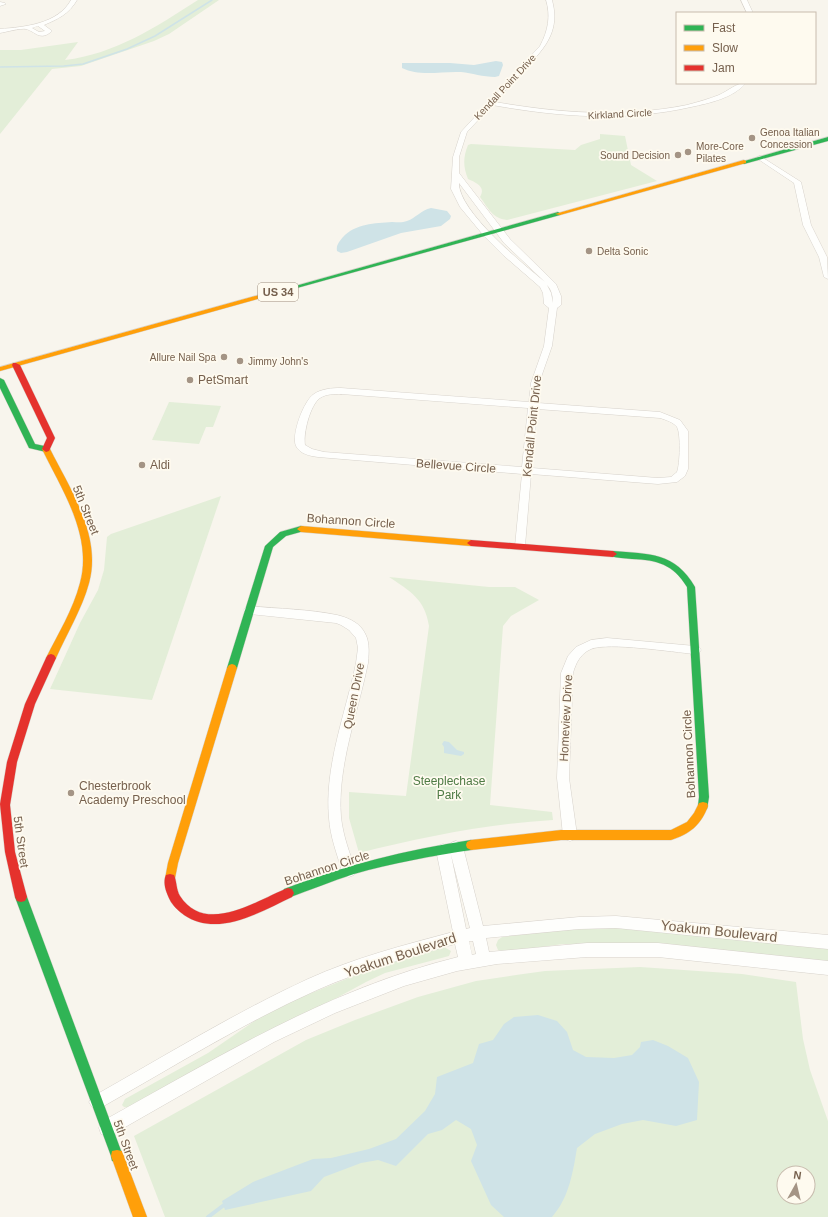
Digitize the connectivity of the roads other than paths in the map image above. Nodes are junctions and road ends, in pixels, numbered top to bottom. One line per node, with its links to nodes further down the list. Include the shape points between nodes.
1 (74, 0): 5 (street, via 64,13)
2 (549, 0): 9 (street, Kendall Point Drive, via 552,17 548,37)
3 (744, 0): 4 (street)
4 (750, 12)
5 (39, 24): 6 (street); 6 (street, via 49,31 39,34)
6 (27, 27): 7 (street)
7 (0, 31)
8 (741, 84): 9 (street, Kirkland Circle, via 712,100 635,115 563,115)
9 (491, 103): 12 (street, Kendall Point Drive, via 472,122 460,142)
10 (828, 139): 11 (street, US 34)
11 (760, 158): 13 (street, US 34); 15 (street, via 797,182 807,225 823,257)
12 (456, 174): 13 (street, Kendall Point Drive); 14 (street, Kendall Point Drive, via 454,179 458,196)
13 (499, 231): 14 (street, US 34); 16 (street, Kendall Point Drive, via 553,286 557,296 557,305)
14 (487, 234): 16 (street, Kendall Point Drive, via 544,286 548,304); 17 (street, US 34)
15 (828, 277)
16 (553, 307): 20 (street, Kendall Point Drive, via 548,346 534,383)
17 (16, 365): 18 (street, US 34); 21 (street, via 51,438)
18 (0, 369)
19 (0, 380): 21 (street, via 32,446)
20 (533, 405): 22 (street, Kendall Point Drive); 22 (street, Bellevue Circle, via 667,416 675,420 683,430 685,468 678,477 665,481); 22 (street, Bellevue Circle, via 328,392 319,394 310,402 299,439 303,448 317,454)
21 (46, 449): 35 (street, 5th Street, via 81,523 88,550 88,572 79,598 30,704 12,762 4,805 18,888)
22 (527, 471): 23 (street, Kendall Point Drive)
23 (520, 546): 24 (street, Bohannon Circle, via 310,529 292,531 278,537 269,546); 25 (street, Bohannon Circle, via 649,557 678,568 688,579 691,587)
24 (250, 610): 28 (street, Queen Drive, via 337,619 355,628 363,641 334,805 338,831); 28 (street, Bohannon Circle, via 173,863 171,888 177,902 189,912 212,919 226,918 243,914 288,893)
25 (695, 650): 26 (street, Bohannon Circle, via 704,797 700,815 685,831 669,836); 26 (street, Homeview Drive, via 604,642 581,649 572,658 568,673 563,778)
26 (570, 835): 27 (street, Bohannon Circle, via 492,841)
27 (449, 848): 28 (street, Bohannon Circle); 29 (street); 30 (street)
28 (350, 871)
29 (478, 933): 30 (street, Yoakum Boulevard); 31 (street, Yoakum Boulevard, via 616,922); 32 (street)
30 (461, 936): 33 (street); 35 (street, Yoakum Boulevard, via 392,955 314,984 250,1016)
31 (828, 942)
32 (484, 958): 33 (street, Yoakum Boulevard); 34 (street, Yoakum Boulevard, via 587,950 658,950)
33 (466, 962): 36 (street, Yoakum Boulevard, via 404,979 331,1007 269,1037)
34 (828, 968)
35 (97, 1102): 36 (street, 5th Street)
36 (107, 1128): 37 (street, 5th Street)
37 (140, 1217)

